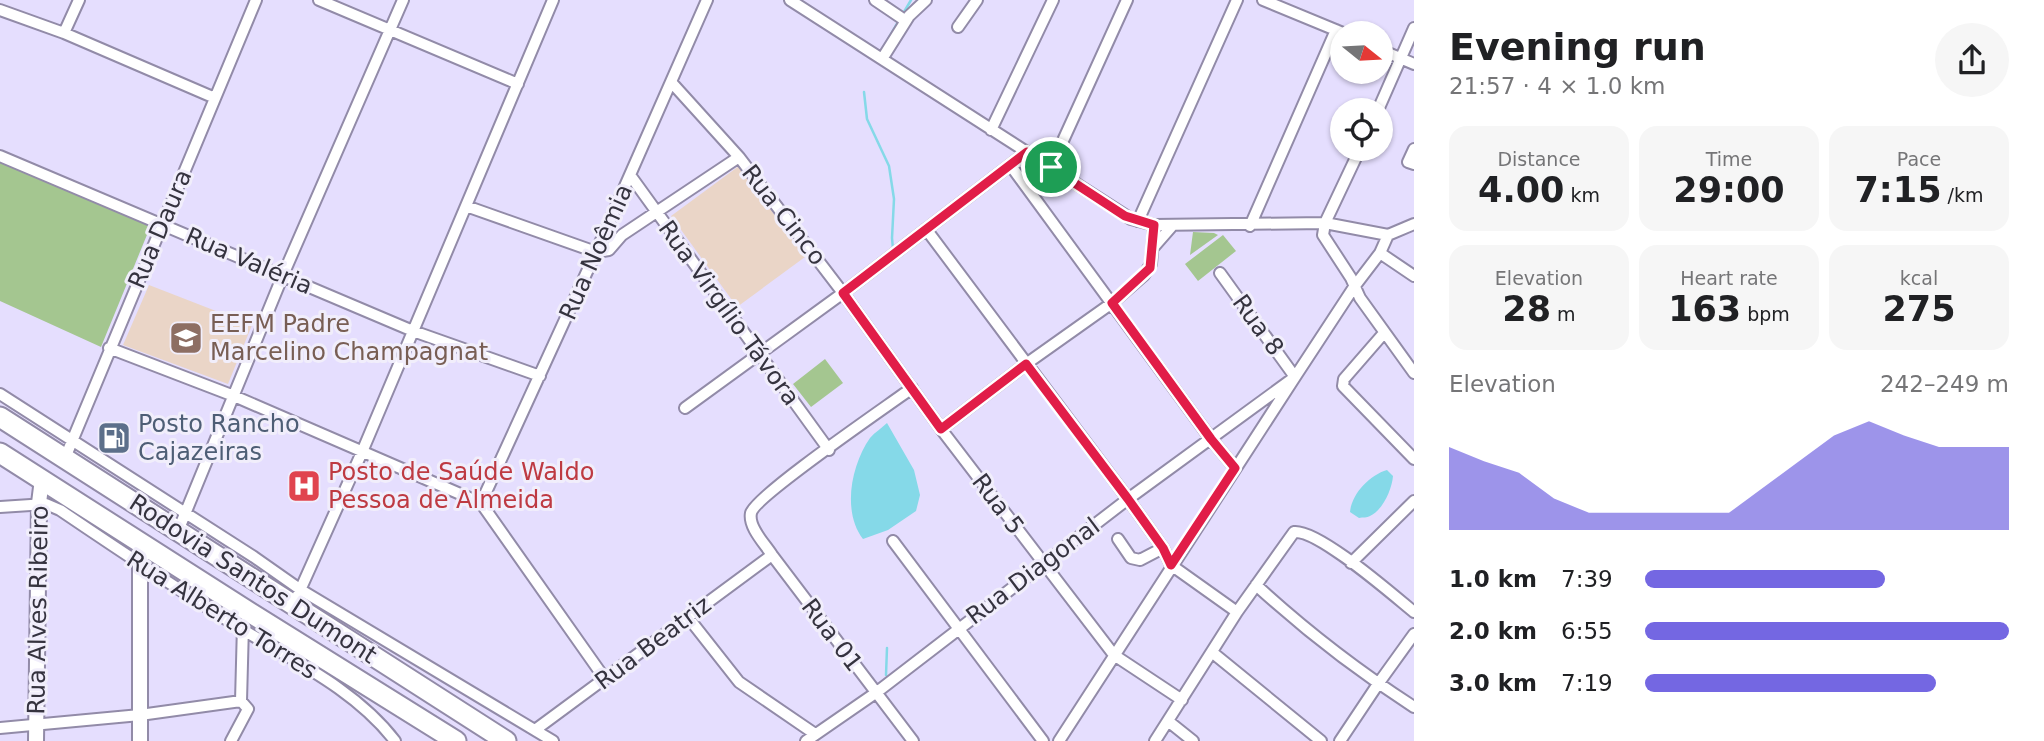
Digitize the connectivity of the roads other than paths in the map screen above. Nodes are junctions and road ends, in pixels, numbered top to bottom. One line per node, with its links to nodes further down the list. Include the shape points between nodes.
1 (79, 0): 21 (street)
2 (256, 0): 29 (street, Rua Daura)
3 (319, 0): 20 (street)
4 (403, 0): 20 (street)
5 (553, 0): 28 (street)
6 (707, 0): 27 (street, Rua Noêmia)
7 (790, 0): 24 (street)
8 (875, 0): 16 (street)
9 (926, 0): 16 (street)
10 (977, 0): 17 (street)
11 (1053, 0): 31 (street)
12 (1127, 0): 39 (street)
13 (1237, 0): 43 (street)
14 (1264, 0): 18 (street)
15 (0, 10): 21 (street)
16 (906, 20): 24 (street)
17 (958, 27)
18 (1330, 28)
19 (1414, 28): 25 (street)
20 (390, 30): 28 (street); 56 (street)
21 (64, 33): 29 (street)
22 (1330, 54): 49 (street)
23 (1393, 55): 25 (street)
24 (882, 59): 31 (street)
25 (1401, 59): 26 (street); 30 (street)
26 (1414, 64)
27 (672, 83): 35 (street, Rua Cinco); 40 (street, Rua Noêmia)
28 (518, 84): 41 (street)
29 (215, 98): 46 (street, Rua Daura)
30 (1383, 98)
31 (991, 130): 33 (street)
32 (1414, 149): 37 (street, via 1408,162)
33 (1027, 152): 38 (street); 39 (street)
34 (0, 156): 46 (street, Rua Valéria)
35 (739, 157): 42 (street); 59 (street, Rua Cinco)
36 (1354, 161): 44 (street)
37 (1414, 164)
38 (1011, 166): 50 (street); 60 (street)
39 (1051, 167): 43 (street)
40 (630, 175): 42 (street, Rua Virgílio Távora); 53 (street, Rua Noêmia)
41 (466, 206): 53 (street); 61 (street)
42 (657, 213): 53 (street, via 609,250); 64 (street, Rua Virgílio Távora)
43 (1138, 221): 47 (street)
44 (1325, 223): 49 (street); 51 (street); 58 (street, via 1323,235)
45 (1413, 223): 51 (street)
46 (163, 225): 56 (street, Rua Valéria); 63 (street, Rua Daura)
47 (1154, 225): 48 (street); 52 (street)
48 (1173, 225): 49 (street); 52 (street)
49 (1250, 226)
50 (926, 229): 59 (street); 65 (street)
51 (1388, 235): 54 (street)
52 (1152, 249): 60 (street, via 1150,268)
53 (596, 252): 67 (street, Rua Noêmia)
54 (1380, 253): 57 (street); 58 (street)
55 (1220, 273): 68 (street, Rua 8)
56 (283, 275): 61 (street, Rua Valéria); 71 (street)
57 (1414, 276)
58 (1354, 287): 62 (street); 68 (street)
59 (843, 293): 64 (street); 69 (street, Rua Cinco)
60 (1112, 303): 65 (street); 75 (street)
61 (413, 331): 67 (street, Rua Valéria); 78 (street)
62 (1384, 333): 66 (street); 80 (street, via 1343,386)
63 (109, 348): 71 (street); 76 (street, Rua Daura)
64 (758, 354): 72 (street); 77 (street, Rua Virgílio Távora)
65 (1026, 364): 74 (street); 83 (street)
66 (1414, 373)
67 (540, 376): 86 (street, Rua Noêmia)
68 (1295, 377): 75 (street, Rua Diagonal); 81 (street)
69 (912, 388): 74 (street, Rua 5); 77 (street)
70 (0, 394): 76 (street)
71 (234, 396): 78 (street); 88 (street)
72 (685, 408)
73 (0, 417): 76 (highway, Rodovia Santos Dumont)
74 (941, 429): 95 (street, Rua 5)
75 (1211, 439): 81 (street); 83 (street, Rua Diagonal)
76 (68, 449): 88 (highway, Rodovia Santos Dumont)
77 (829, 450): 93 (street, Rua 01, via 757,503 751,515 754,527)
78 (362, 452): 86 (street); 98 (street)
79 (0, 453): 82 (highway, Rodovia Santos Dumont)
80 (1414, 458)
81 (1235, 468): 96 (street)
82 (42, 479): 85 (street, Rua Alves Ribeiro); 92 (highway, Rodovia Santos Dumont)
83 (1128, 499): 91 (street); 95 (street, Rua Diagonal)
84 (1414, 501): 94 (street)
85 (39, 503): 87 (street); 92 (street, Rua Alberto Torres); 115 (street, Rua Alves Ribeiro)
86 (481, 503): 107 (street)
87 (0, 507)
88 (182, 523): 98 (highway, Rodovia Santos Dumont)
89 (1118, 539): 91 (street, via 1131,558 1140,560)
90 (893, 541): 103 (street)
91 (1163, 548): 96 (street)
92 (142, 555): 102 (highway, Rodovia Santos Dumont); 113 (street)
93 (772, 555): 101 (street, Rua Beatriz); 109 (street, Rua 01)
94 (1351, 563): 97 (street, via 1298,531); 100 (street)
95 (1044, 564): 103 (street, Rua Diagonal); 106 (street, Rua 5)
96 (1171, 565): 99 (street); 106 (street)
97 (1256, 585): 99 (street); 108 (street)
98 (297, 598): 117 (street); 124 (highway, Rodovia Santos Dumont)
99 (1237, 612): 105 (street)
100 (1414, 612)
101 (687, 616): 107 (street, Rua Beatriz); 118 (street, via 749,690)
102 (245, 620): 111 (street); 122 (street, Rua Alberto Torres, via 360,704); 123 (highway, Rodovia Santos Dumont)
103 (959, 628): 109 (street, Rua Diagonal); 127 (street)
104 (1414, 634): 108 (street)
105 (1213, 653): 110 (street); 131 (street)
106 (1114, 655): 110 (street, Rua 5); 128 (street)
107 (605, 679): 117 (street, Rua Beatriz)
108 (1378, 684): 112 (street); 132 (street)
109 (877, 692): 118 (street, Rua Diagonal); 126 (street, Rua 01)
110 (1182, 700): 114 (street)
111 (240, 701): 113 (street); 121 (street, via 248,709)
112 (1414, 707)
113 (140, 715): 115 (street); 120 (street)
114 (1168, 721): 129 (street); 130 (street)
115 (36, 725): 116 (street); 119 (street, Rua Alves Ribeiro)
116 (0, 728)
117 (535, 730): 125 (street)
118 (810, 737)
119 (36, 741)
120 (140, 741)
121 (231, 741)
122 (396, 741)
123 (456, 741)
124 (506, 741)
125 (553, 741)
126 (913, 741)
127 (1043, 741)
128 (1059, 741)
129 (1155, 741)
130 (1193, 741)
131 (1321, 741)
132 (1340, 741)

